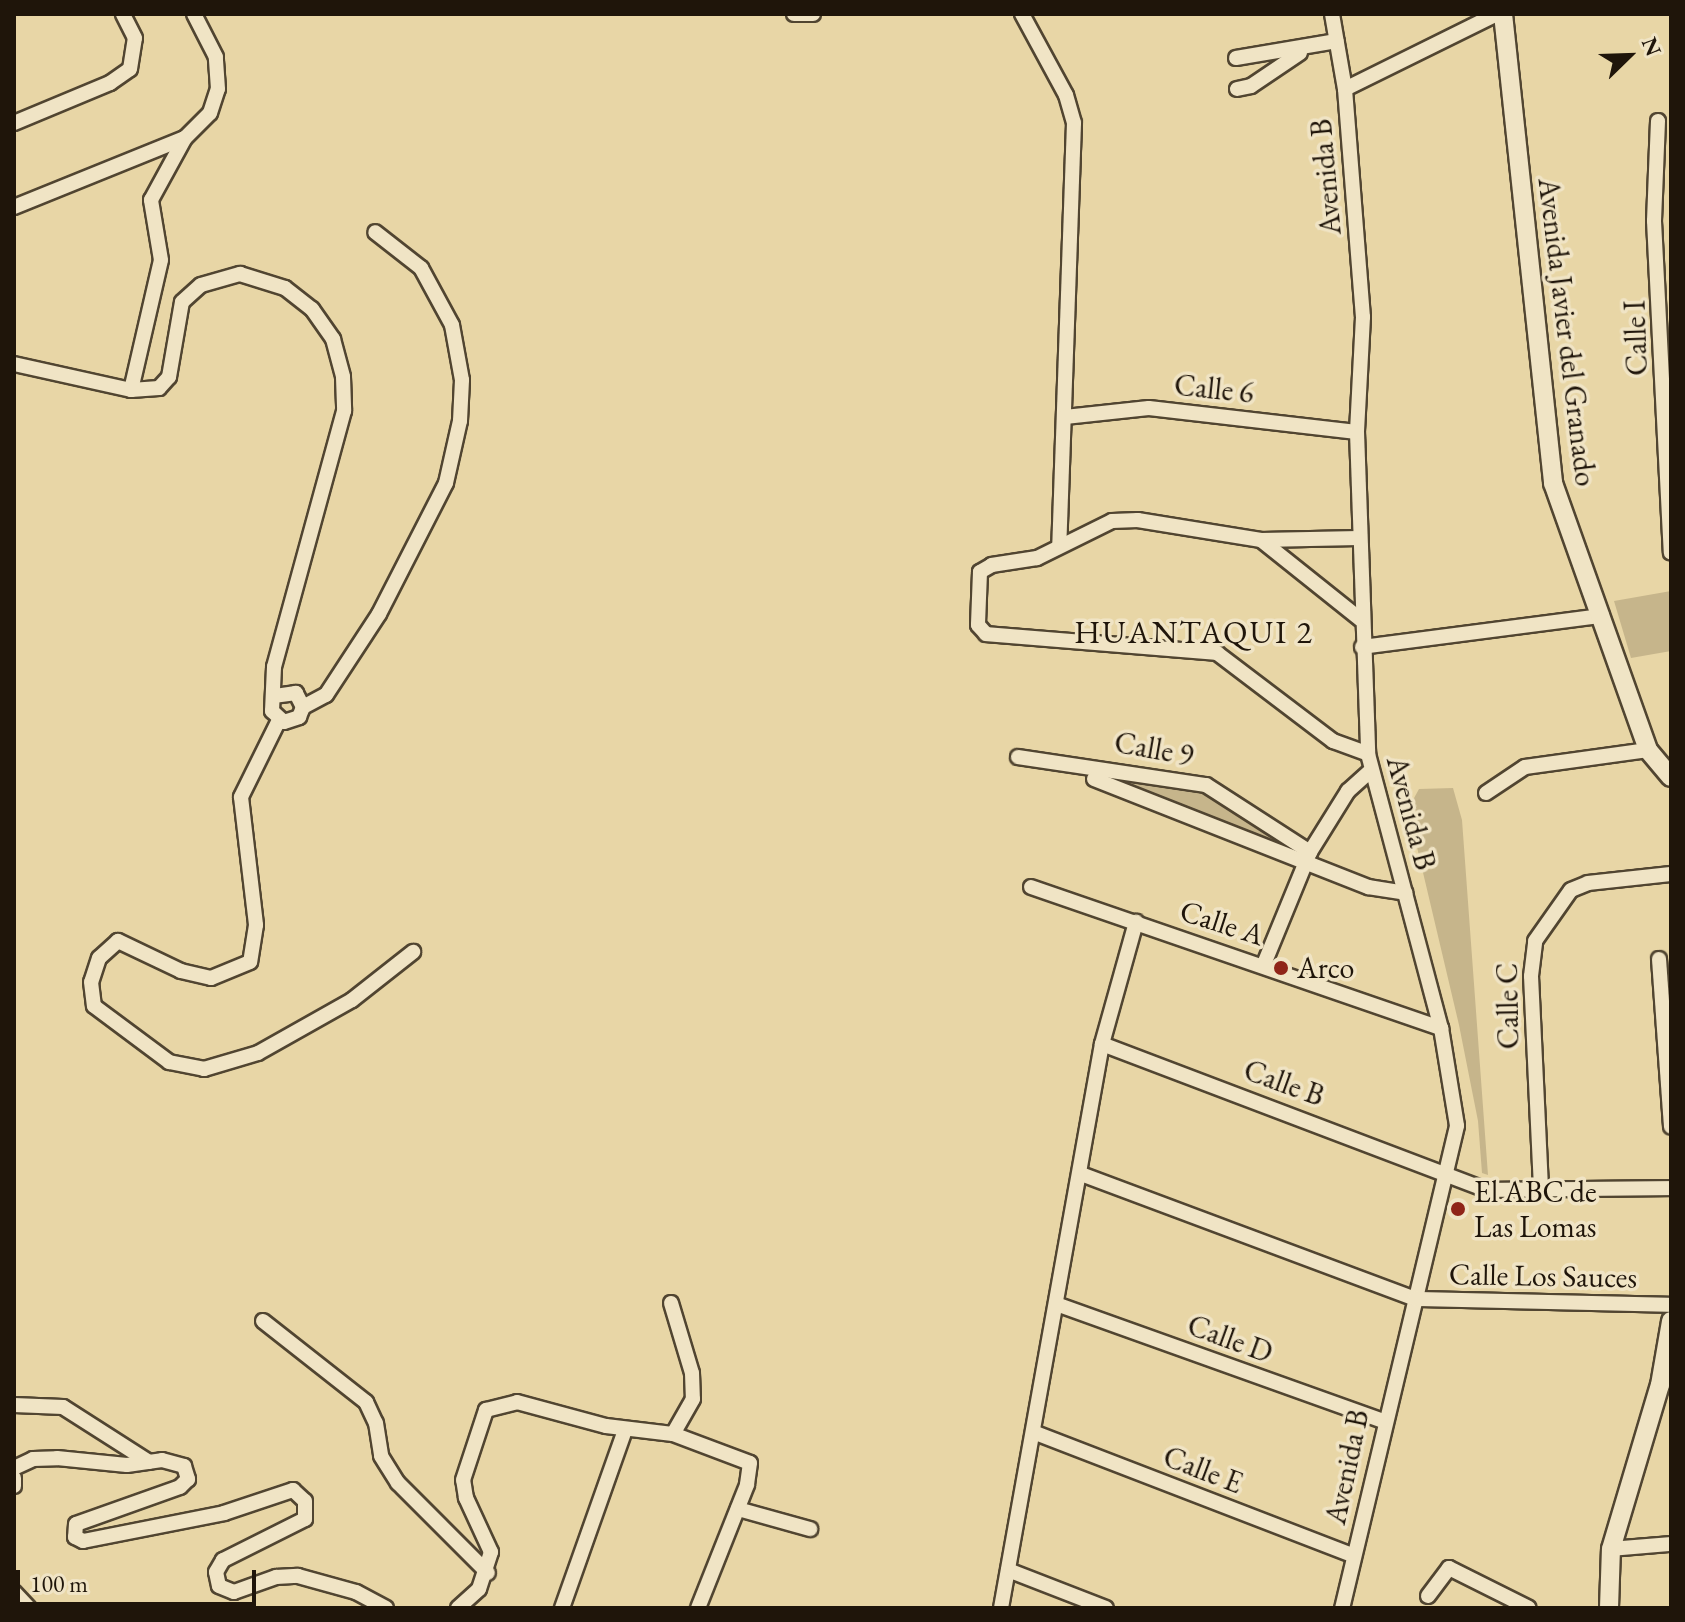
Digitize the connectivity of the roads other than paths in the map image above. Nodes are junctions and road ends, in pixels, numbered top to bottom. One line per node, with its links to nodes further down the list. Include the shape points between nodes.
1 (123, 14): 14 (street, via 135,38 130,69 110,83)
2 (194, 14): 15 (street, via 216,57 218,89 210,113)
3 (794, 14): 4 (street)
4 (813, 14)
5 (1022, 14): 20 (street, via 1073,111)
6 (1332, 14): 8 (street, Avenida B)
7 (1500, 14): 12 (street); 26 (street, Avenida Javier del Granado, via 1549,466)
8 (1337, 41): 9 (street); 12 (street, Avenida B)
9 (1304, 50): 10 (street); 11 (street, via 1260,82)
10 (1236, 58)
11 (1237, 89)
12 (1345, 89): 21 (street, Avenida B, via 1363,317)
13 (1658, 121): 25 (street, Calle I, via 1654,221)
14 (14, 123)
15 (185, 138): 16 (street); 19 (street, via 151,200 161,260)
16 (14, 207)
17 (375, 232): 30 (street, via 421,268 452,325 462,380 460,421 446,483 379,614 326,695)
18 (14, 364): 19 (street)
19 (131, 390): 29 (street, via 165,382 182,302 217,279 240,274 285,288 312,309 333,339 343,377 344,411 274,667)
20 (1065, 417): 21 (street, Calle 6, via 1149,408); 24 (street)
21 (1357, 432): 22 (street, Avenida B)
22 (1359, 538): 23 (street); 27 (street, Avenida B)
23 (1261, 540): 24 (street, via 1138,520 1096,526); 27 (street)
24 (1059, 546): 33 (street, via 1037,558 980,572 978,625 986,634 1217,653 1333,741)
25 (1671, 553)
26 (1602, 616): 28 (street); 32 (street, Avenida Javier del Granado)
27 (1360, 619): 28 (street, Avenida B)
28 (1362, 647): 33 (street, Avenida B)
29 (275, 696): 30 (street, via 296,693); 31 (street, via 271,706)
30 (303, 707): 31 (street, via 294,721)
31 (279, 720): 44 (street, via 241,797 256,925 250,962 211,978 181,971 118,941 99,958 91,982 94,1006 169,1062 204,1069 271,1046 352,1000)
32 (1648, 750): 36 (street, Avenida Javier del Granado); 38 (street, via 1525,767)
33 (1368, 754): 35 (street, Avenida B)
34 (1018, 757): 39 (street, Calle 9, via 1206,785)
35 (1371, 770): 39 (street, via 1348,791); 42 (street, Avenida B)
36 (1671, 777)
37 (1094, 779): 39 (street)
38 (1486, 793)
39 (1307, 858): 42 (street, via 1368,887); 46 (street)
40 (1671, 874): 52 (street, Calle C, via 1588,883 1571,890 1535,941 1531,976)
41 (1031, 887): 43 (street, Calle A)
42 (1406, 893): 47 (street, Avenida B)
43 (1136, 922): 46 (street, Calle A); 48 (street)
44 (413, 952)
45 (1659, 959): 49 (street)
46 (1264, 964): 47 (street, Calle A)
47 (1441, 1028): 50 (street, Avenida B, via 1457,1126)
48 (1102, 1044): 50 (street, Calle B); 51 (street)
49 (1671, 1127)
50 (1447, 1171): 52 (street, Calle B, via 1487,1190); 54 (street, Avenida B)
51 (1081, 1174): 54 (street); 56 (street)
52 (1541, 1188): 53 (street, Calle B)
53 (1671, 1188)
54 (1415, 1299): 57 (street, Calle Los Sauces); 61 (street, Avenida B)
55 (671, 1303): 64 (street, via 692,1373 693,1399)
56 (1059, 1305): 61 (street, Calle D); 63 (street)
57 (1671, 1305)
58 (263, 1321): 75 (street, via 366,1402 376,1423 381,1456 398,1483)
59 (1671, 1321): 72 (street, via 1660,1385)
60 (14, 1405): 65 (street, via 63,1407)
61 (1383, 1421): 73 (street, Avenida B)
62 (625, 1430): 64 (street); 75 (street, via 517,1402 486,1410 463,1480 466,1498 489,1542); 81 (street)
63 (1033, 1432): 73 (street, Calle E); 74 (street)
64 (673, 1434): 69 (street, via 750,1463)
65 (149, 1462): 66 (street, via 33,1459); 79 (street, via 175,1461 184,1466 188,1479 180,1487 82,1520 74,1528 75,1537 83,1541 224,1513 293,1490 305,1501 305,1519 223,1560 216,1572 219,1586 234,1592 276,1577 298,1576 356,1592)
66 (14, 1468)
67 (14, 1478): 68 (street)
68 (14, 1486)
69 (738, 1509): 70 (street); 82 (street)
70 (810, 1529)
71 (1671, 1544): 72 (street)
72 (1611, 1549): 87 (street)
73 (1354, 1556): 85 (street, Avenida B)
74 (1008, 1570): 83 (street); 84 (street)
75 (488, 1573): 80 (street)
76 (14, 1592): 78 (street)
77 (1428, 1596): 86 (street, via 1449,1568)
78 (29, 1608)
79 (386, 1608)
80 (458, 1608)
81 (562, 1608)
82 (698, 1608)
83 (1001, 1608)
84 (1106, 1608)
85 (1342, 1608)
86 (1529, 1608)
87 (1609, 1608)

